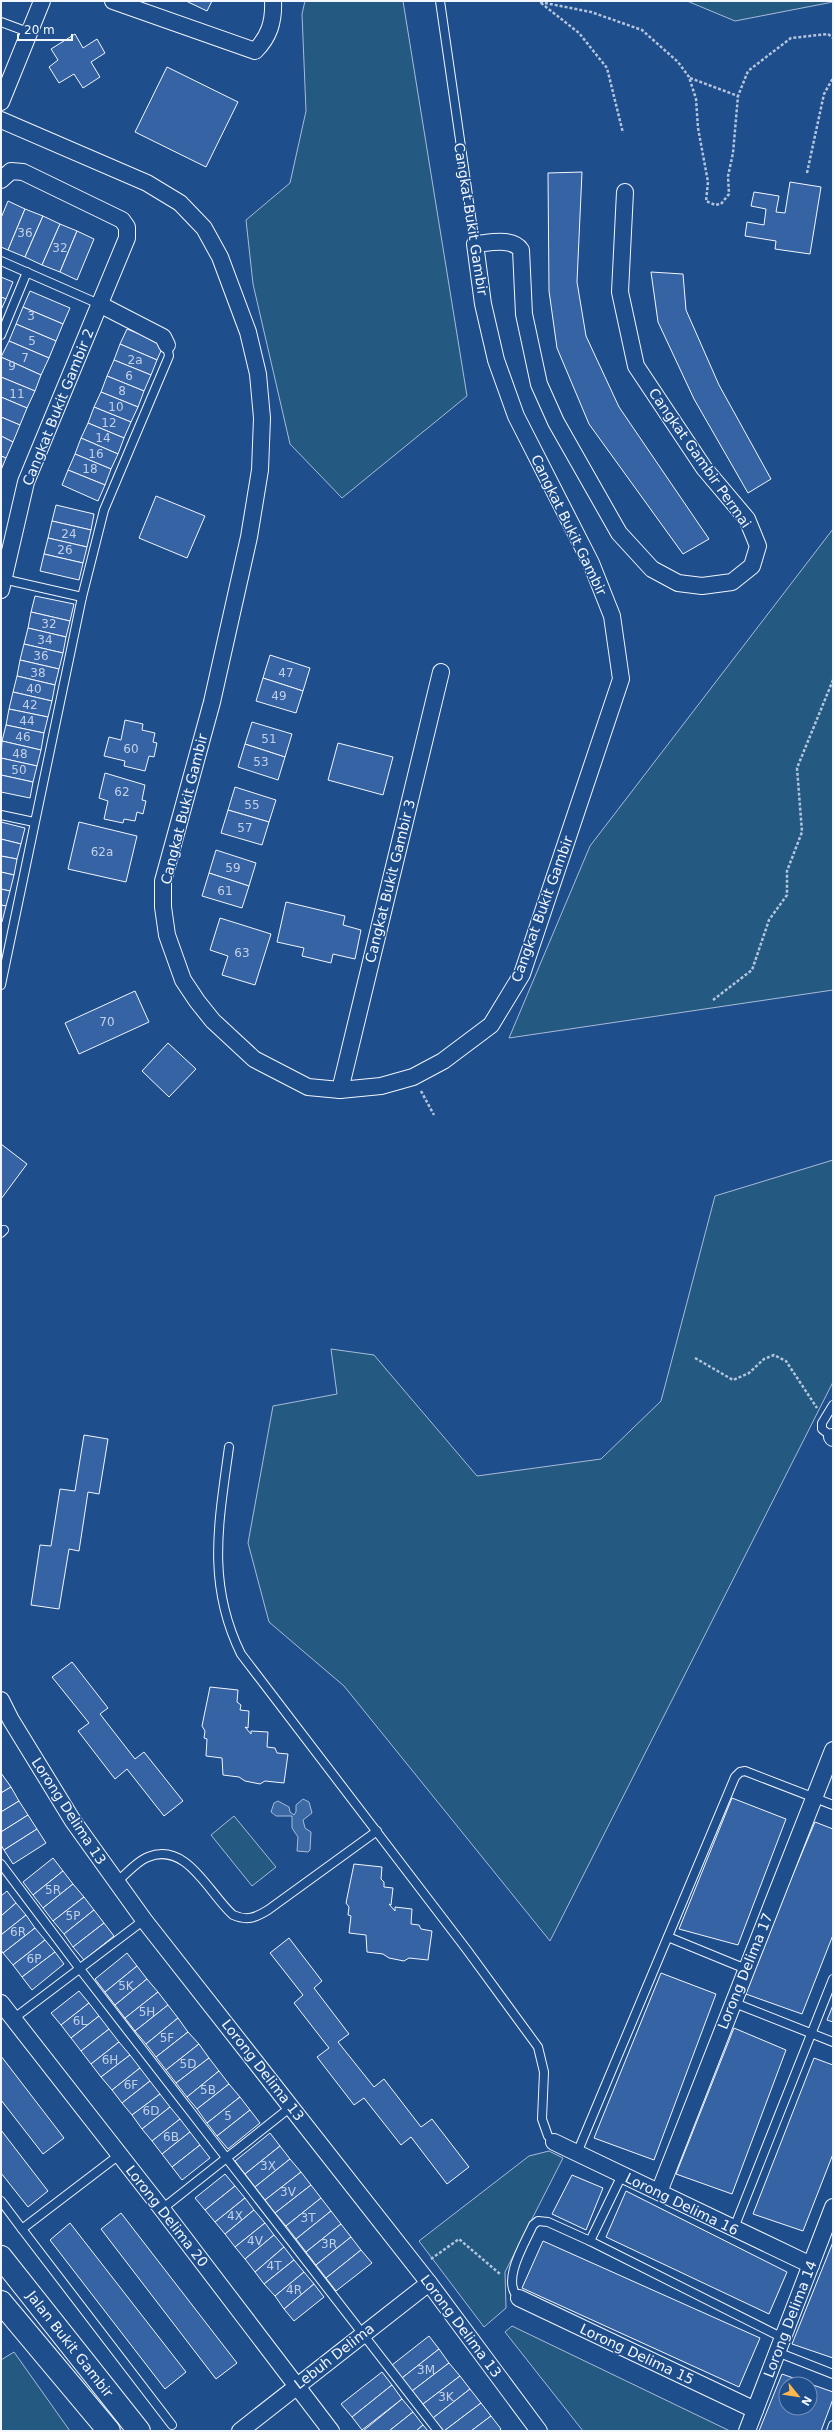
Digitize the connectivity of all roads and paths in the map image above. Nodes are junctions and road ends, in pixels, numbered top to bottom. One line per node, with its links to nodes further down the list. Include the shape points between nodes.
1 (42, 1): 7 (street)
2 (113, 1): 3 (street, via 255,51 266,40 274,17)
3 (273, 1)
4 (440, 1): 18 (lane, Cangkat Bukit Gambir)
5 (539, 1): 9 (path, via 591,12 642,30 678,62); 14 (path, via 579,33 607,68)
6 (1, 22): 7 (lane)
7 (28, 32): 12 (street)
8 (833, 38): 11 (path, via 828,34 791,38 748,71)
9 (689, 78): 11 (path); 11 (path, via 696,99 698,128 708,182 706,201 715,205 721,204 729,194 728,176 733,153)
10 (833, 78): 15 (path, via 824,94)
11 (738, 96)
12 (1, 102)
13 (1, 120): 34 (street, Cangkat Bukit Gambir, via 148,183 180,203 204,228 234,289 258,374 262,418 260,470 249,537 212,702 163,881 163,907 167,935 183,980 212,1021 254,1059 308,1086)
14 (623, 133)
15 (807, 173)
16 (1, 180): 21 (street, Cangkat Bukit Gambir 2, via 12,171 23,172 122,220 127,227 127,238)
17 (625, 192): 18 (street, Cangkat Gambir Permai, via 620,292 636,366 704,468 747,519 758,546 752,566 732,582 702,586 678,583 652,569 619,533 556,422 539,384 524,314 521,250 508,242)
18 (475, 244): 33 (street, Cangkat Bukit Gambir, via 483,304 496,360 516,416 591,563 612,616 621,679 522,974 491,1025 443,1061)
19 (1, 261): 20 (lane)
20 (27, 272): 21 (lane); 22 (lane)
21 (99, 304): 23 (street, via 163,337); 24 (street, Cangkat Bukit Gambir 2, via 26,482)
22 (1, 335)
23 (167, 345): 26 (lane, via 169,356 104,510)
24 (6, 547): 25 (street, Cangkat Bukit Gambir 2)
25 (2, 585): 26 (lane)
26 (82, 597): 30 (lane)
27 (441, 672): 34 (street, Cangkat Bukit Gambir 3)
28 (833, 680): 32 (path, via 797,768 802,832 787,871 787,895 769,920 752,970)
29 (1, 815): 30 (lane)
30 (34, 822): 31 (lane)
31 (1, 985)
32 (713, 1000)
33 (413, 1076): 34 (street, Cangkat Bukit Gambir, via 381,1086); 35 (path)
34 (340, 1090)
35 (434, 1115)
36 (695, 1358): 38 (path, via 733,1380 750,1373 764,1359 774,1355 786,1361)
37 (833, 1406): 38 (lane)
38 (824, 1418): 39 (lane, via 822,1428)
39 (832, 1438)
40 (229, 1447): 45 (lane, via 217,1568 219,1591 229,1630 240,1654)
41 (1, 1700): 47 (street, Lorong Delima 13, via 73,1821)
42 (833, 1750): 43 (street, Lorong Delima 17)
43 (814, 1798): 44 (lane); 49 (lane, via 745,1771 740,1772); 50 (street, Lorong Delima 17)
44 (833, 1805)
45 (377, 1831): 47 (lane, via 252,1919 233,1915 186,1861 174,1855 162,1853 147,1857); 59 (lane, via 538,2047 544,2072 542,2119 548,2136)
46 (1, 1864): 51 (lane)
47 (117, 1882): 48 (street, Lorong Delima 13)
48 (144, 1920): 51 (lane); 58 (street, Lorong Delima 13)
49 (668, 1937): 50 (lane); 60 (lane)
50 (746, 1969): 53 (street, Lorong Delima 17)
51 (80, 1970): 55 (lane); 62 (lane)
52 (833, 1979): 56 (lane)
53 (732, 2002): 56 (lane); 64 (street, Lorong Delima 17)
54 (1, 2003): 55 (street, Lorong Delima 20)
55 (13, 2019): 61 (street, Lorong Delima 20)
56 (812, 2033): 57 (lane); 68 (lane)
57 (833, 2042)
58 (292, 2106): 62 (lane); 74 (street, Lorong Delima 13)
59 (554, 2142): 60 (street, Lorong Delima 16)
60 (577, 2153): 63 (street, Lorong Delima 16)
61 (119, 2155): 67 (street, Lorong Delima 20); 69 (lane)
62 (226, 2158): 67 (lane); 77 (lane)
63 (622, 2175): 64 (street, Lorong Delima 16); 70 (lane)
64 (659, 2192): 68 (street, Lorong Delima 16)
65 (1, 2201): 69 (lane)
66 (833, 2207): 73 (street, Lorong Delima 14)
67 (162, 2209): 80 (street, Lorong Delima 20)
68 (734, 2228): 73 (street, Lorong Delima 16)
69 (22, 2229): 82 (lane)
70 (590, 2241): 75 (lane, via 548,2222 538,2221 533,2225 512,2272); 78 (lane)
71 (441, 2252): 75 (path, via 459,2239)
72 (1, 2257): 85 (main road, Jalan Bukit Gambir)
73 (811, 2265): 78 (street, Lorong Delima 14)
74 (430, 2283): 77 (street, Lebuh Delima); 89 (street, Lorong Delima 13)
75 (516, 2291): 81 (street, Lorong Delima 15)
76 (1, 2302): 84 (main road, Jalan Bukit Gambir)
77 (362, 2334): 80 (street, Lebuh Delima); 88 (lane)
78 (780, 2345): 79 (lane); 81 (street, Lorong Delima 14)
79 (833, 2374)
80 (296, 2386): 86 (street, Lebuh Delima); 87 (street, Lorong Delima 20)
81 (755, 2410): 90 (street, Lorong Delima 14)
82 (172, 2425)
83 (833, 2425): 91 (lane)
84 (109, 2431)
85 (139, 2431)
86 (240, 2431)
87 (331, 2431)
88 (438, 2431)
89 (539, 2431)
90 (747, 2431)
91 (831, 2431)

